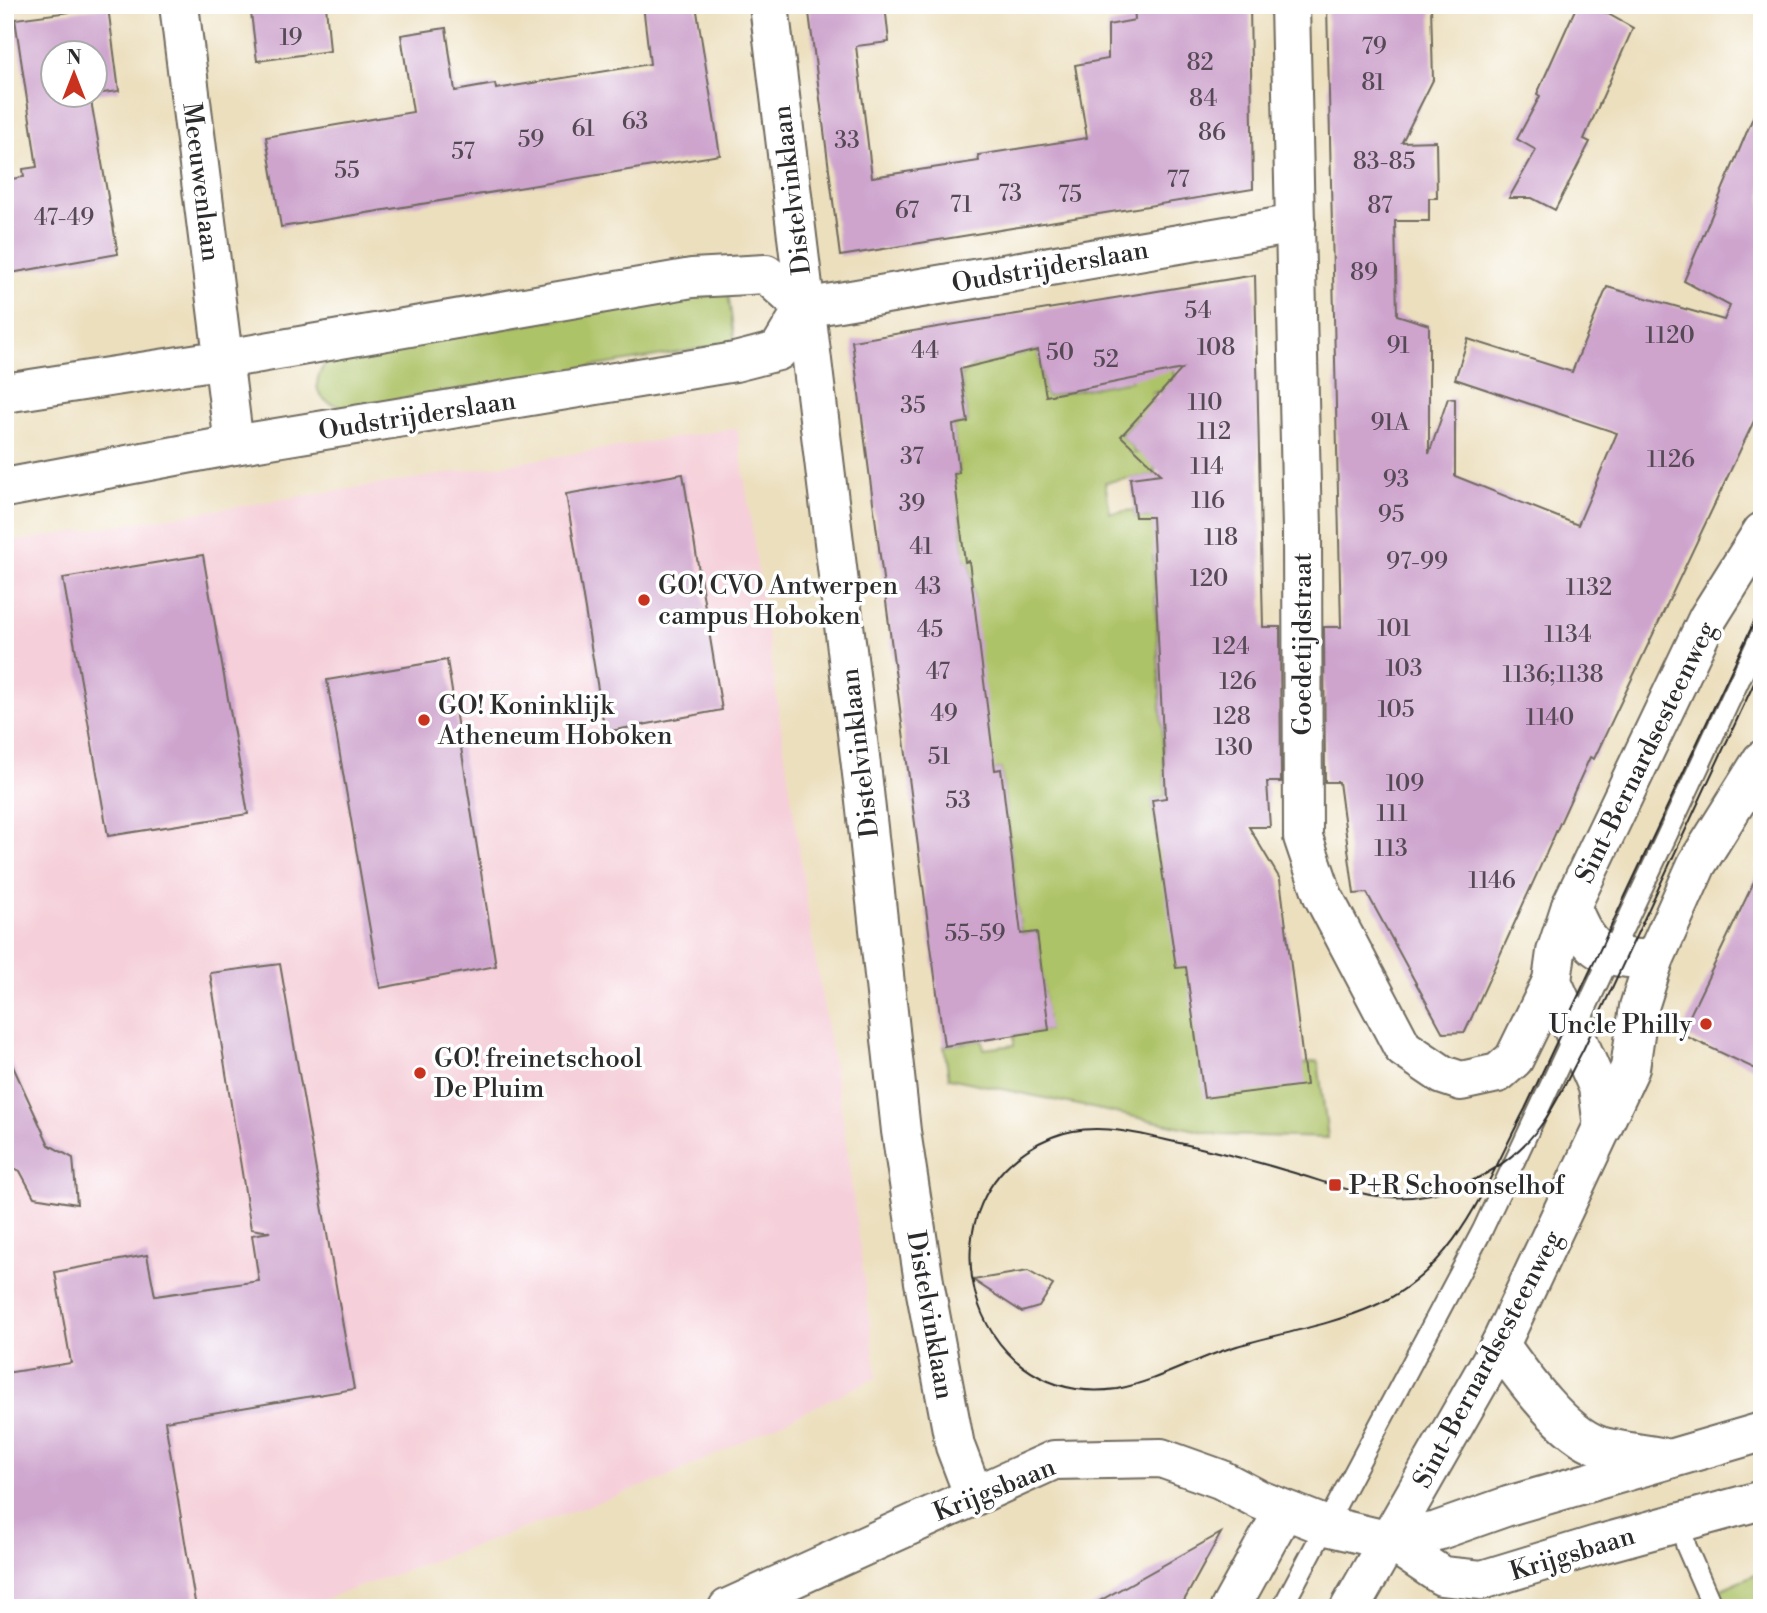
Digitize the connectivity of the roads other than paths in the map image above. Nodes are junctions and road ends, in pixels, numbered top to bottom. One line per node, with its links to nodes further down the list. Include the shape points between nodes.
1 (179, 5): 6 (street, Meeuwenlaan)
2 (769, 5): 5 (street, Distelvinklaan)
3 (1290, 5): 4 (street, Goedetijdstraat)
4 (1296, 224): 5 (street, Oudstrijderslaan); 16 (street, Goedetijdstraat, via 1303,837 1307,853 1323,895 1403,1048 1443,1075 1461,1081 1498,1073 1514,1059)
5 (804, 307): 6 (street, via 766,274 692,278); 8 (street, Oudstrijderslaan, via 778,351 735,362); 22 (street, Distelvinklaan, via 901,1131 955,1446)
6 (225, 359): 7 (street); 8 (street, Meeuwenlaan)
7 (5, 393)
8 (234, 445): 9 (street, Oudstrijderslaan)
9 (5, 488)
10 (1762, 532): 13 (street, Sint-Bernardsesteenweg, via 1708,618)
11 (1762, 632): 14 (lane)
12 (1762, 760): 15 (street, Sint-Bernardsesteenweg, via 1697,864)
13 (1571, 906): 14 (street, via 1587,941); 16 (street, Sint-Bernardsesteenweg)
14 (1610, 955): 15 (street); 17 (lane)
15 (1654, 960): 18 (street, Sint-Bernardsesteenweg, via 1639,1007 1630,1068)
16 (1552, 981): 17 (street)
17 (1574, 1033): 18 (street, via 1598,1087); 26 (lane, via 1482,1231)
18 (1604, 1128): 19 (street, Sint-Bernardsesteenweg)
19 (1500, 1345): 21 (street, via 1559,1418 1598,1445); 27 (street, Sint-Bernardsesteenweg)
20 (1762, 1432): 21 (street, Krijgsbaan)
21 (1668, 1458): 27 (street, Krijgsbaan, via 1437,1531)
22 (974, 1496): 24 (street, Krijgsbaan, via 1054,1460 1161,1458 1220,1479); 29 (street, Krijgsbaan)
23 (1762, 1500): 25 (street, Krijgsbaan)
24 (1284, 1510): 26 (street, Krijgsbaan); 30 (street)
25 (1681, 1522): 28 (street, Krijgsbaan); 34 (lane, via 1686,1546)
26 (1327, 1526): 27 (street, Krijgsbaan); 31 (lane)
27 (1390, 1541): 28 (street, Krijgsbaan, via 1442,1576); 32 (street, Sint-Bernardsesteenweg)
28 (1482, 1580): 33 (street)
29 (728, 1608)
30 (1230, 1608)
31 (1282, 1608)
32 (1350, 1608)
33 (1455, 1608)
34 (1713, 1608)

